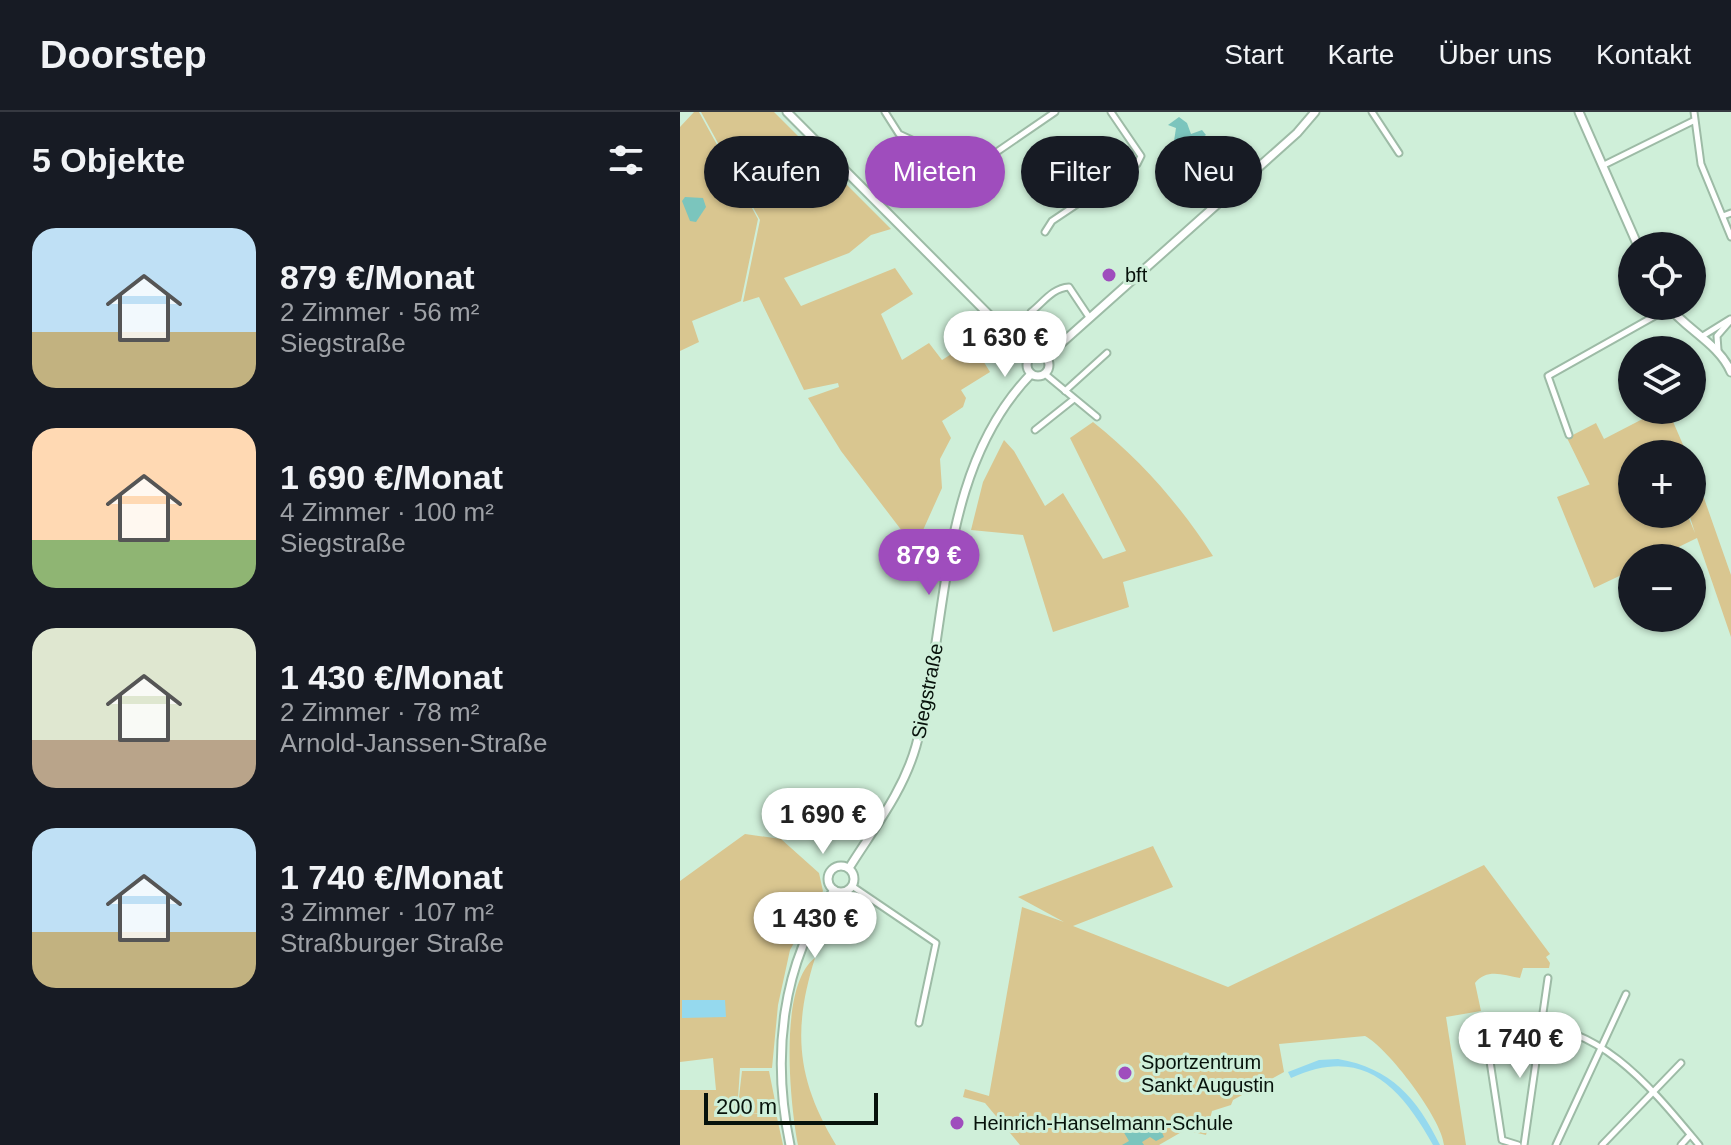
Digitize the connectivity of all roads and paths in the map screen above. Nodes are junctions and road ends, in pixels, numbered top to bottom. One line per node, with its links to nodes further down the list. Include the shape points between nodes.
1 (885, 112): 10 (street)
2 (1055, 112): 11 (street)
3 (1111, 112): 16 (street, via 1141,156 1137,164 1052,221)
4 (1315, 112): 20 (main road)
5 (1372, 112): 12 (street)
6 (1579, 112): 13 (main road)
7 (1694, 112): 9 (street)
8 (789, 113): 29 (main road)
9 (1693, 121): 13 (street); 15 (street, via 1701,164)
10 (903, 136)
11 (1005, 146)
12 (1399, 153)
13 (1604, 165): 17 (main road)
14 (1731, 213): 15 (street)
15 (1723, 216): 18 (street)
16 (1045, 232)
17 (1632, 232)
18 (1731, 237)
19 (1031, 312): 20 (street, via 1064,286)
20 (1089, 317): 30 (main road)
21 (1731, 319): 25 (street); 27 (street, via 1717,336)
22 (1646, 320): 38 (street, via 1548,376)
23 (1682, 320): 24 (main road)
24 (1699, 336)
25 (1702, 336)
26 (1706, 342): 27 (main road)
27 (1718, 351): 31 (main road)
28 (1107, 353): 34 (street)
29 (1031, 357): 30 (main road); 32 (main road)
30 (1046, 357): 33 (main road)
31 (1731, 372)
32 (1031, 374): 33 (main road); 39 (main road, Siegstraße, via 992,427 970,475 915,750 885,815)
33 (1045, 374): 34 (street)
34 (1065, 391): 35 (street)
35 (1074, 399): 36 (street); 37 (street)
36 (1097, 417)
37 (1035, 430)
38 (1569, 435)
39 (849, 868): 40 (main road); 41 (main road, Siegstraße, via 830,871)
40 (852, 886): 41 (main road); 44 (street, via 936,943)
41 (834, 890): 50 (main road, via 800,953 783,1023 781,1083)
42 (1548, 978): 45 (street)
43 (1626, 994): 46 (street)
44 (919, 1023)
45 (1542, 1024): 46 (street, via 1590,1040); 51 (street); 51 (street, via 1494,1028 1486,1035 1502,1140)
46 (1600, 1050): 48 (street, via 1644,1078); 52 (street)
47 (1681, 1063): 48 (street)
48 (1653, 1092): 49 (street); 53 (street)
49 (1690, 1135): 54 (street); 55 (street)
50 (790, 1145)
51 (1521, 1145)
52 (1556, 1145)
53 (1602, 1145)
54 (1681, 1145)
55 (1699, 1145)

